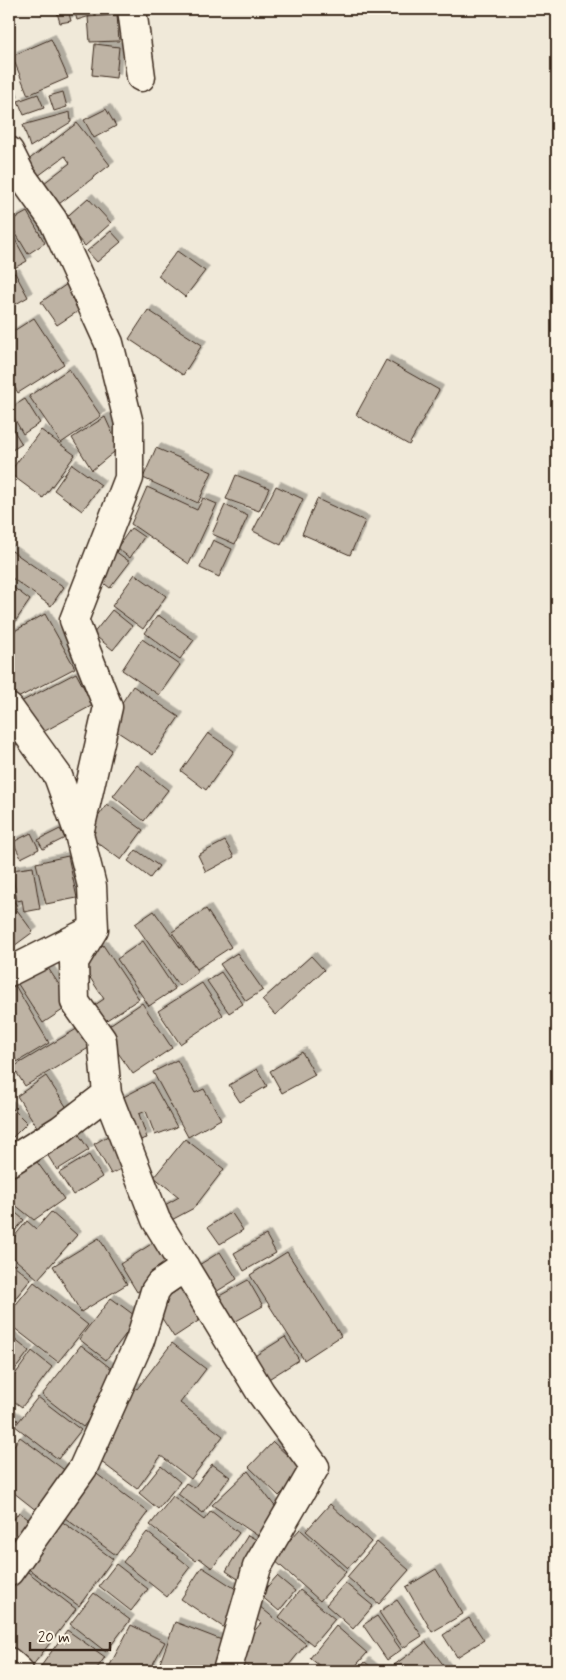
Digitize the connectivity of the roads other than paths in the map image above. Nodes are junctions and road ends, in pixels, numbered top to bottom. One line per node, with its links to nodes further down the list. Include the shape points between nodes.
1 (132, 9): 2 (street)
2 (141, 77)
3 (9, 150): 5 (street, via 21,175 53,220 109,343 129,424 129,478 74,620 108,707)
4 (9, 708): 5 (street, via 58,776)
5 (79, 834): 6 (street, via 92,886)
6 (94, 929): 7 (street); 8 (street, via 74,962 75,1002 102,1040)
7 (9, 972)
8 (107, 1094): 9 (street, via 60,1130); 10 (street, via 156,1220)
9 (9, 1162)
10 (185, 1267): 11 (street, via 155,1291 140,1340 83,1468); 14 (street, via 261,1393 315,1467 257,1567)
11 (9, 1572)
12 (9, 1662): 13 (street)
13 (19, 1671)
14 (227, 1671)

